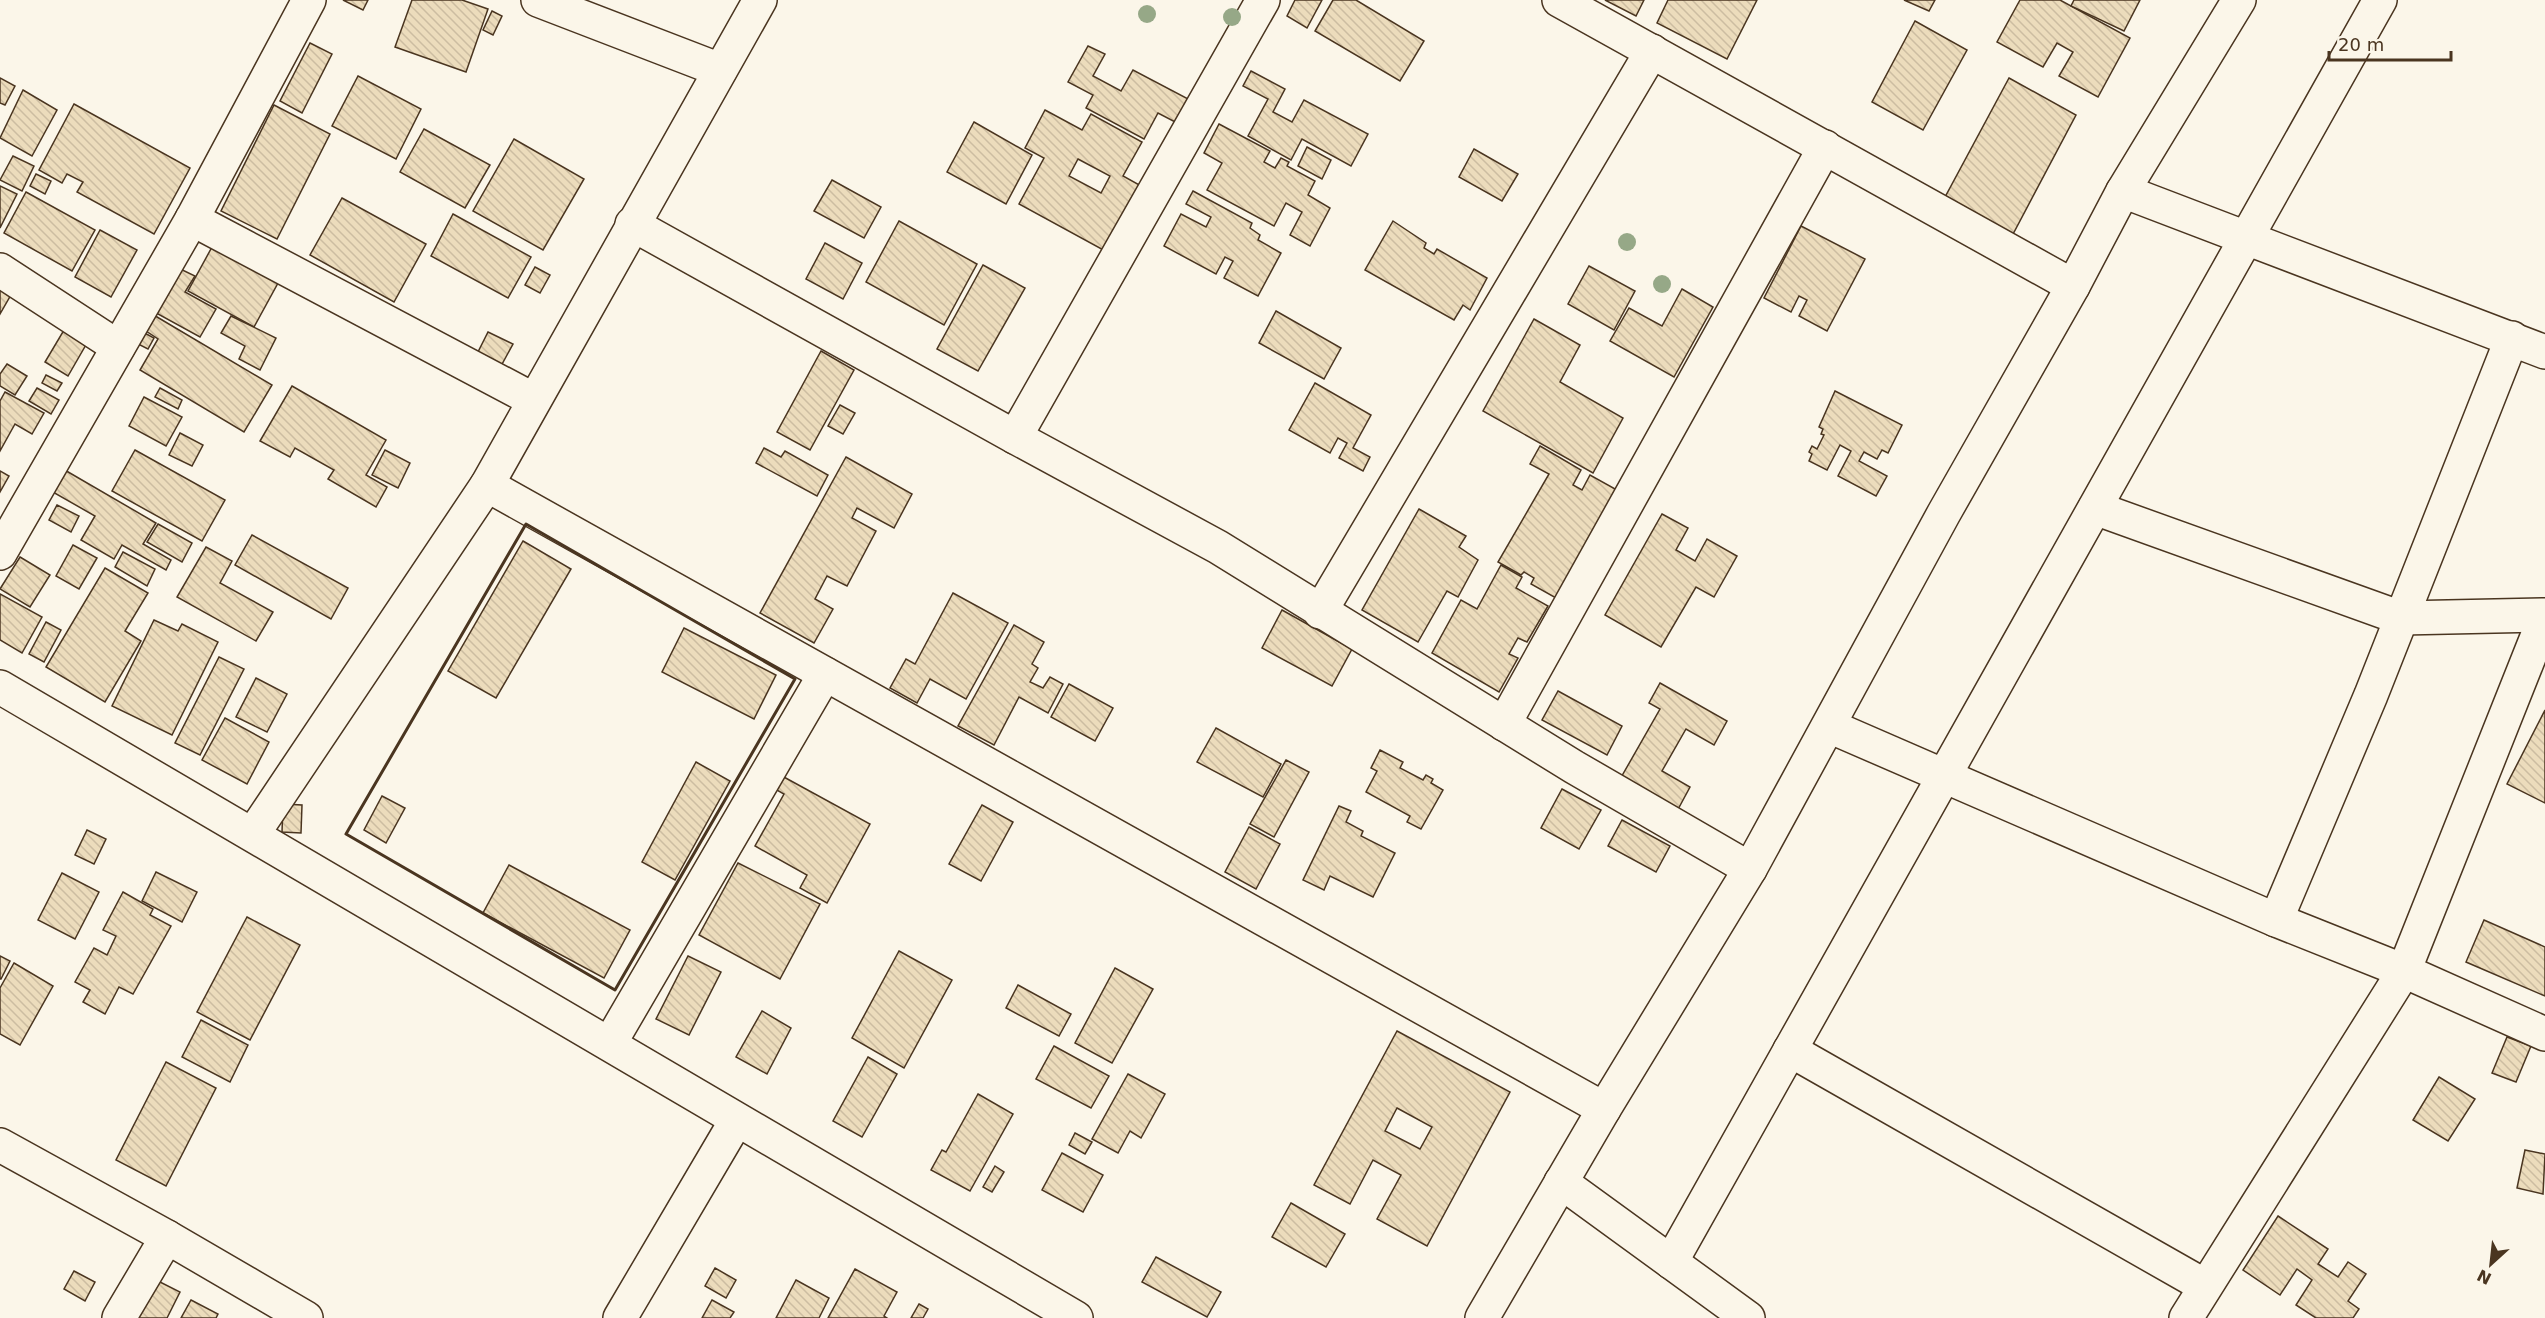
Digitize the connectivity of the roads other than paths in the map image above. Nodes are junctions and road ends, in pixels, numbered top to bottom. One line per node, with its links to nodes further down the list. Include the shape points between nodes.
1 (309, 0): 12 (street)
2 (538, 0): 9 (street)
3 (760, 0): 9 (street)
4 (1263, 0): 21 (street)
5 (1558, 0): 8 (street)
6 (2239, 0): 11 (street)
7 (2380, 0): 14 (street)
8 (1653, 51): 10 (street); 25 (street)
9 (720, 70): 13 (street)
10 (1825, 147): 16 (street); 30 (street)
11 (2123, 191): 14 (street); 16 (street)
12 (192, 219): 18 (street); 20 (street)
13 (632, 224): 20 (street); 21 (street)
14 (2246, 239): 17 (street); 23 (street)
15 (0, 270): 18 (street)
16 (2073, 286): 31 (street)
17 (2512, 338): 19 (street); 27 (street)
18 (118, 347): 24 (street)
19 (2545, 352)
20 (534, 400): 22 (street)
21 (1015, 437): 25 (street, via 1218,547)
22 (487, 485): 28 (street); 33 (street)
23 (2095, 508): 27 (street); 32 (street)
24 (0, 553)
25 (1320, 612): 30 (street)
26 (2545, 616): 27 (street); 36 (street)
27 (2401, 618): 35 (street)
28 (825, 674): 38 (street); 40 (street)
29 (0, 687): 33 (street)
30 (1504, 724): 34 (street)
31 (1829, 726): 32 (street); 34 (street)
32 (1945, 775): 35 (street); 39 (street)
33 (253, 834): 38 (street)
34 (1750, 869): 40 (street)
35 (2276, 920): 36 (street)
36 (2404, 970): 37 (street); 46 (street)
37 (2545, 1034)
38 (610, 1043): 41 (street)
39 (1790, 1050): 45 (street); 46 (street)
40 (1604, 1109): 43 (street)
41 (736, 1120): 49 (street); 50 (street)
42 (0, 1145): 44 (street)
43 (1561, 1182): 45 (street); 51 (street)
44 (167, 1237): 47 (street); 48 (street)
45 (1671, 1262): 52 (street)
46 (2205, 1286): 53 (street)
47 (120, 1318)
48 (306, 1318)
49 (620, 1318)
50 (1076, 1318)
51 (1482, 1318)
52 (1748, 1318)
53 (2186, 1318)

